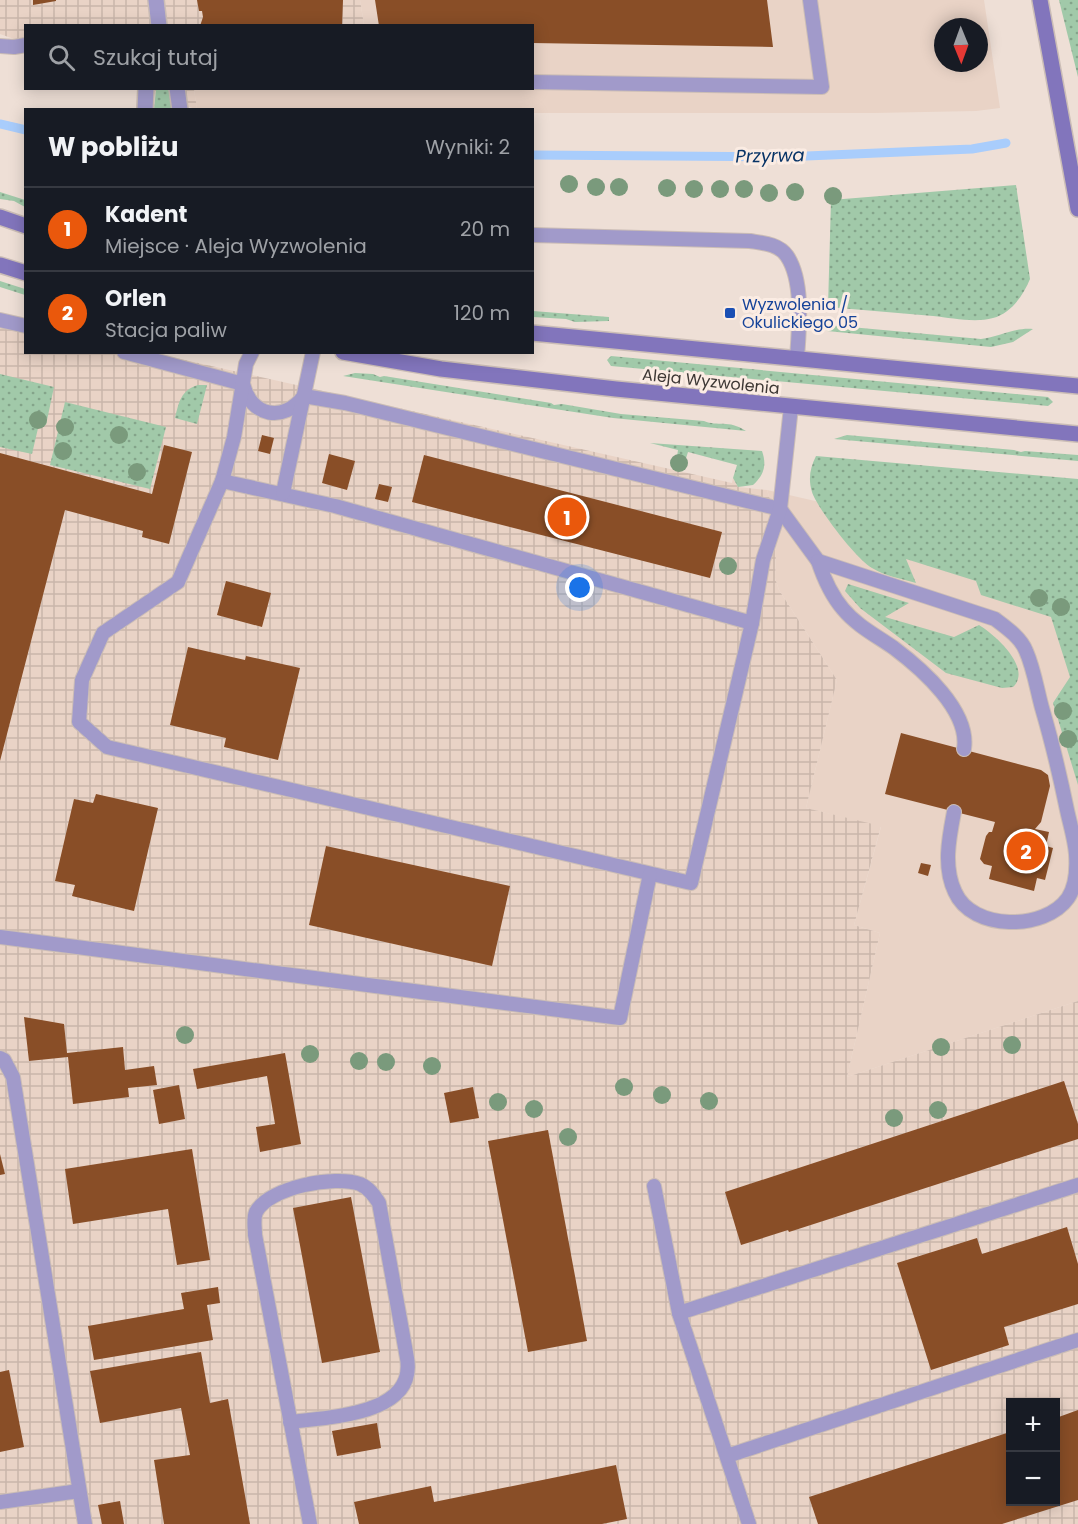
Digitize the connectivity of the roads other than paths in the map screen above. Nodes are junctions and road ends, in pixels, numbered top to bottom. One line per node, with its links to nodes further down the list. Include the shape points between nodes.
1 (156, 0): 4 (street)
2 (810, 0): 7 (lane, via 822,87)
3 (1040, 0): 12 (main road)
4 (159, 24)
5 (24, 45): 6 (lane)
6 (0, 46)
7 (534, 82)
8 (147, 90): 10 (street)
9 (177, 90): 11 (street)
10 (145, 108)
11 (180, 108)
12 (1078, 209)
13 (0, 217): 14 (main road)
14 (24, 225)
15 (534, 235): 25 (lane, via 771,244 787,255 794,271 800,314)
16 (0, 265): 17 (main road)
17 (24, 272)
18 (0, 320): 19 (lane)
19 (24, 326)
20 (534, 333): 25 (main road, Aleja Wyzwolenia)
21 (131, 354): 26 (lane)
22 (251, 354): 26 (lane)
23 (313, 354): 28 (lane)
24 (355, 354): 29 (main road, Aleja Wyzwolenia, via 441,369)
25 (798, 358): 27 (main road, Aleja Wyzwolenia)
26 (243, 384): 28 (lane, via 251,404 270,413 290,410); 31 (lane)
27 (1078, 386)
28 (304, 396): 32 (lane); 33 (lane)
29 (791, 407): 30 (main road, Aleja Wyzwolenia); 33 (lane)
30 (1078, 434)
31 (222, 481): 32 (lane); 38 (lane, via 178,582 103,633 82,680 79,722 107,747)
32 (283, 494): 35 (lane)
33 (780, 509): 34 (lane); 35 (lane, via 763,560)
34 (818, 561): 36 (lane, via 828,588 844,610 912,662 949,702 960,719); 37 (lane, via 995,619 1026,650 1055,754 1076,853 1076,879 1060,909 1021,922 998,922 963,905 950,876 948,847)
35 (752, 623): 38 (lane, via 691,883)
36 (964, 749)
37 (954, 812)
38 (650, 874): 39 (lane, via 620,1018)
39 (0, 937)
40 (0, 1058): 47 (lane, via 13,1077)
41 (1078, 1185): 43 (lane)
42 (654, 1186): 43 (lane)
43 (679, 1313): 46 (lane)
44 (1078, 1340): 46 (lane)
45 (290, 1422): 45 (lane, via 254,1219 257,1210 289,1189 339,1180 360,1184 379,1203 408,1379 397,1394 377,1406); 50 (lane)
46 (727, 1456): 51 (lane)
47 (79, 1491): 48 (lane); 49 (lane)
48 (0, 1502)
49 (85, 1524)
50 (310, 1524)
51 (749, 1524)

